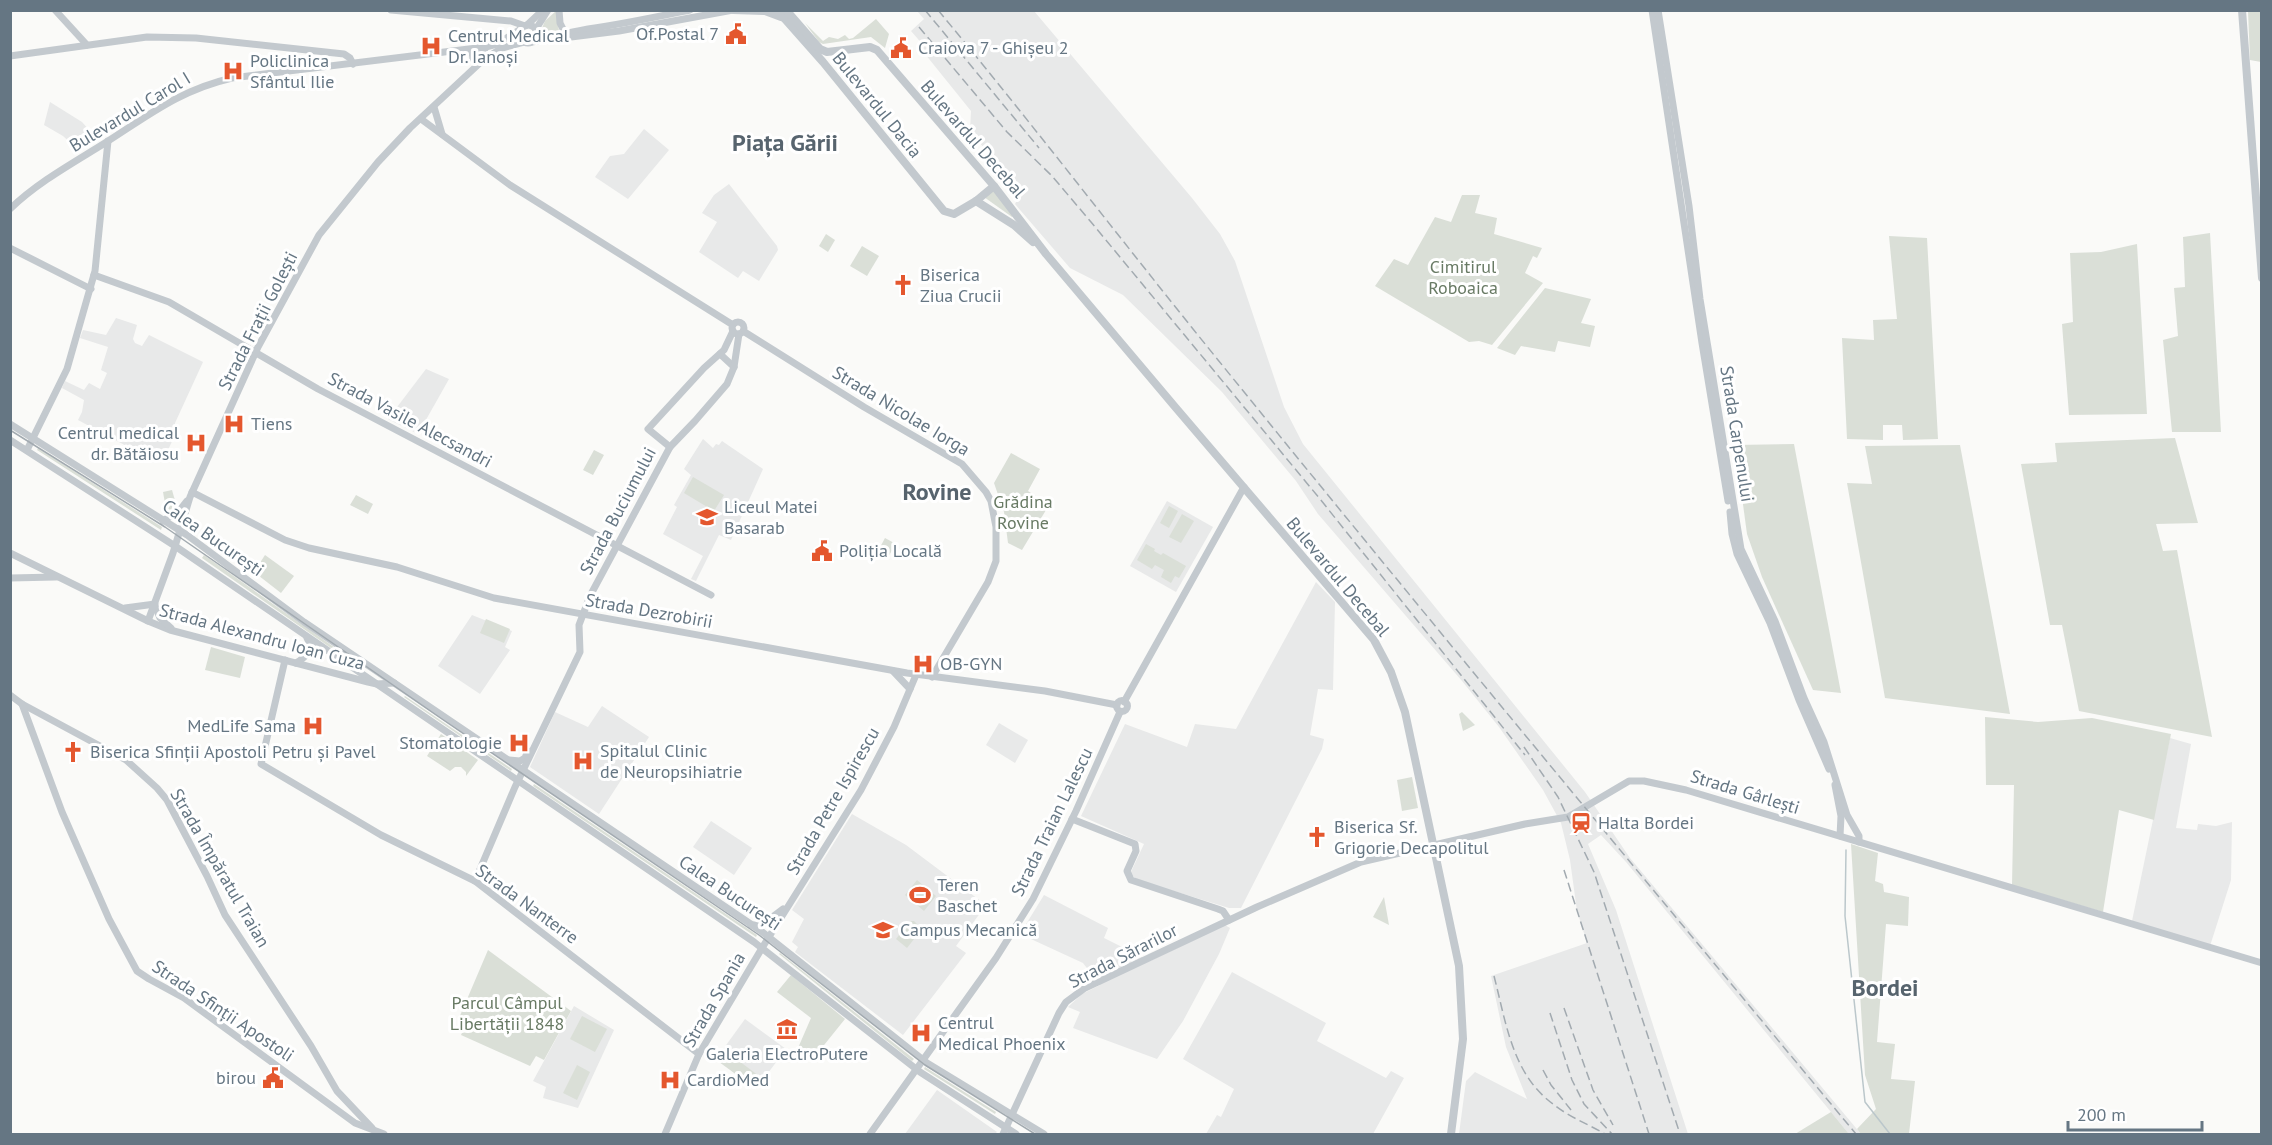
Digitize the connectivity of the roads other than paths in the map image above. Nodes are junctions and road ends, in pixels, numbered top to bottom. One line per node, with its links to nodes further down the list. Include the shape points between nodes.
1 (55, 10): 18 (street)
2 (391, 10): 14 (street, via 501,20)
3 (543, 10): 14 (street)
4 (548, 10): 15 (street)
5 (559, 10): 16 (street)
6 (690, 10): 16 (street)
7 (733, 10): 13 (main road, via 769,12); 17 (street, via 619,31)
8 (777, 10): 13 (main road, Bulevardul Dacia)
9 (786, 10): 21 (main road, Bulevardul Dacia, via 816,46)
10 (1652, 10): 87 (street, Strada Carpenului, via 1732,534 1834,784 1841,816)
11 (1658, 10): 88 (street, Strada Carpenului, via 1739,541 1824,742)
12 (2242, 10): 38 (highway)
13 (786, 20): 25 (main road, Bulevardul Dacia)
14 (524, 27): 15 (street); 17 (street, via 519,35); 19 (street, via 497,44)
15 (536, 31): 16 (street); 17 (street, via 536,38)
16 (565, 33)
17 (527, 42): 24 (street, Strada Frații Golești, via 502,48)
18 (87, 45): 22 (street); 26 (street, via 147,37 196,38 344,54)
19 (479, 48): 20 (street, Bulevardul Carol I); 23 (street, Strada Frații Golești, via 471,53); 24 (street, via 485,52)
20 (457, 50): 23 (street); 26 (street, Bulevardul Carol I)
21 (826, 52): 25 (main road); 32 (main road, Bulevardul Decebal, via 873,48)
22 (10, 56)
23 (473, 59): 24 (street); 27 (street, Strada Frații Golești)
24 (483, 60): 27 (street, Strada Frații Golești)
25 (823, 62): 33 (main road, Bulevardul Dacia, via 944,211 954,214)
26 (353, 64): 31 (street, Bulevardul Carol I, via 210,83 188,91)
27 (465, 78): 28 (street, Strada Frații Golești)
28 (434, 107): 29 (street, Strada Frații Golești); 30 (street)
29 (421, 119): 30 (street, Strada Nicolae Iorga); 41 (street, Strada Frații Golești, via 378,162 319,235)
30 (442, 134): 40 (street, Strada Nicolae Iorga, via 510,185)
31 (108, 141): 34 (street, Bulevardul Carol I); 37 (street)
32 (994, 186): 33 (main road); 36 (main road, Bulevardul Decebal)
33 (976, 201): 36 (main road, Bulevardul Decebal, via 1014,225)
34 (10, 209)
35 (10, 248): 39 (street)
36 (1046, 254): 49 (main road, Bulevardul Decebal)
37 (94, 274): 39 (street); 41 (street, Strada Vasile Alecsandri, via 169,302)
38 (2262, 278)
39 (91, 289): 45 (street, via 67,369)
40 (737, 330): 42 (street); 43 (street, Strada Buciumului); 69 (street, Strada Nicolae Iorga, via 962,464 986,492 996,527 996,561)
41 (255, 354): 50 (street, Strada Frații Golești); 54 (street, Strada Vasile Alecsandri)
42 (720, 354): 43 (street); 47 (street, via 648,429)
43 (734, 367): 47 (street, Strada Buciumului, via 723,390)
44 (10, 424): 45 (street, Calea București)
45 (32, 438): 48 (street); 51 (street, Calea București)
46 (10, 440): 48 (street, Calea București)
47 (670, 447): 54 (street, Strada Buciumului)
48 (27, 450): 53 (street, Calea București)
49 (1244, 487): 81 (street); 89 (main road, Bulevardul Decebal, via 1348,607 1384,657 1405,712)
50 (191, 495): 51 (street, via 180,510); 52 (street, Strada Frații Golești); 61 (street, Strada Dezrobirii, via 309,548 397,567 494,598)
51 (163, 520): 52 (street, Calea București)
52 (179, 531): 53 (street, Strada Frații Golești); 68 (street, Calea București)
53 (175, 546): 59 (street, Strada Frații Golești); 64 (street, Calea București)
54 (615, 546): 58 (street, Strada Vasile Alecsandri); 61 (street, Strada Buciumului)
55 (10, 553): 56 (street, Strada Alexandru Ioan Cuza)
56 (57, 577): 57 (street); 60 (street, Strada Alexandru Ioan Cuza)
57 (10, 578)
58 (711, 595)
59 (155, 604): 60 (street); 62 (street, Strada Frații Golești); 63 (street, via 160,618)
60 (122, 609): 62 (street, Strada Alexandru Ioan Cuza)
61 (582, 615): 70 (street, Strada Dezrobirii); 82 (street, via 581,649)
62 (148, 621): 63 (street, Strada Alexandru Ioan Cuza)
63 (176, 631): 65 (street, Strada Alexandru Ioan Cuza)
64 (306, 636): 66 (street, via 310,648); 67 (street, Calea București)
65 (285, 660): 66 (street, Strada Alexandru Ioan Cuza); 90 (street, Strada Nanterre, via 261,764 381,835)
66 (296, 663): 73 (street, Strada Alexandru Ioan Cuza)
67 (347, 664): 71 (street, Calea București); 73 (street)
68 (368, 665): 71 (street); 76 (street, Calea București)
69 (939, 665): 74 (street, Strada Nicolae Iorga); 75 (street, via 943,674)
70 (893, 671): 72 (street, Strada Dezrobirii); 78 (street)
71 (362, 674): 77 (street, Calea București)
72 (916, 675): 74 (street, Strada Dezrobirii); 78 (street, Strada Petre Ispirescu)
73 (343, 676): 77 (street, Strada Alexandru Ioan Cuza)
74 (932, 677): 75 (street, Strada Dezrobirii)
75 (966, 681): 81 (street, Strada Dezrobirii, via 1045,691)
76 (394, 683): 77 (street); 83 (street, Calea București)
77 (377, 684): 85 (street, Calea București)
78 (910, 689): 91 (street, Strada Petre Ispirescu, via 861,790)
79 (10, 695): 80 (street, Strada Împăratul Traian)
80 (22, 704): 102 (street, Strada Împăratul Traian, via 126,760 157,788 225,915 337,1091); 102 (street, Strada Sfinții Apostoli, via 62,812 109,919 137,970 184,998 355,1123)
81 (1118, 708): 86 (street, Strada Traian Lalescu)
82 (543, 729): 83 (street, via 524,759); 84 (street)
83 (508, 760): 84 (street, Calea București)
84 (524, 771): 85 (street); 93 (street, Calea București)
85 (518, 782): 90 (street); 95 (street, Calea București)
86 (1072, 819): 92 (street, via 1135,844 1127,871 1134,882 1218,909); 98 (street, Strada Traian Lalescu, via 996,958)
87 (1840, 836): 88 (street, Strada Gârlești); 89 (street, Strada Gârlești, via 1686,790 1636,780 1623,783 1569,817)
88 (1859, 842): 96 (street, Strada Gârlești)
89 (1434, 847): 92 (street, Strada Gârlești, via 1345,868); 108 (main road, Bulevardul Decebal, via 1459,966 1462,1000 1462,1055)
90 (475, 881): 97 (street, Strada Nanterre)
91 (789, 903): 93 (street, via 762,925); 94 (street, Strada Petre Ispirescu)
92 (1229, 920): 100 (street, Strada Sărarilor, via 1085,988 1066,1002)
93 (751, 925): 94 (street, Calea București)
94 (769, 937): 95 (street, Strada Spania); 98 (street, Calea București)
95 (762, 948): 97 (street, Strada Spania); 99 (street, Calea București)
96 (2262, 963)
97 (699, 1054): 104 (street, Strada Spania)
98 (923, 1060): 99 (street, Strada Traian Lalescu); 100 (street, Calea București)
99 (916, 1069): 101 (street, Calea București); 105 (street, Strada Traian Lalescu)
100 (1011, 1116): 101 (street, Strada Sărarilor); 107 (street, Calea București)
101 (1004, 1131): 106 (street, Calea București)
102 (376, 1132): 103 (street, Strada Sfinții Apostoli)
103 (384, 1134)
104 (665, 1134)
105 (870, 1134)
106 (1016, 1134)
107 (1044, 1134)
108 (1451, 1134)

